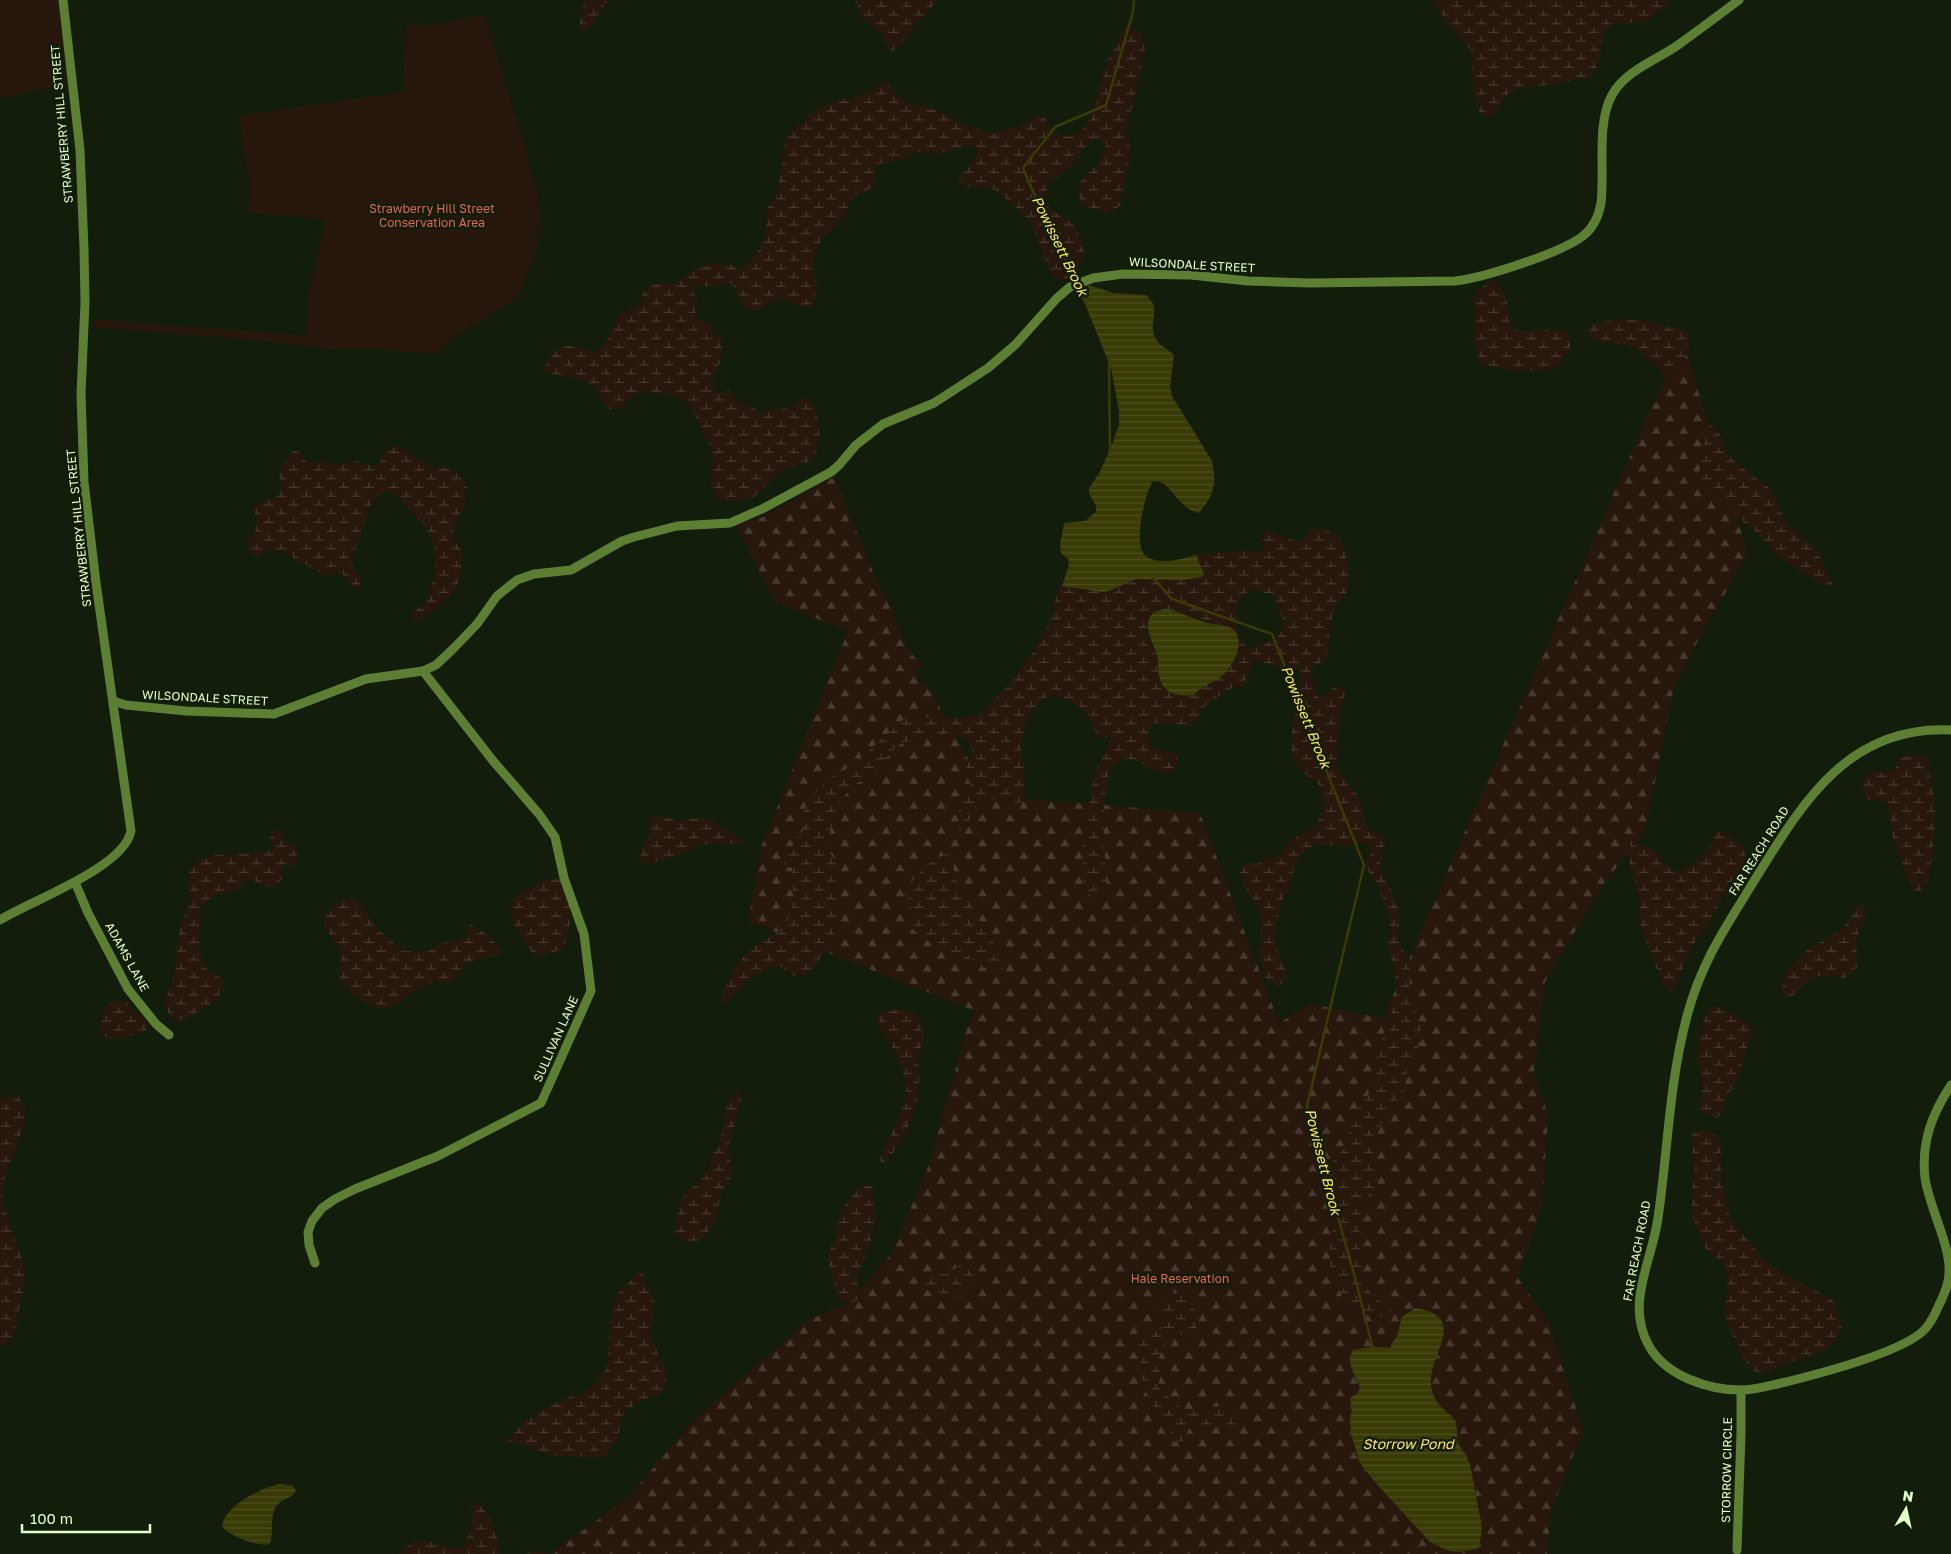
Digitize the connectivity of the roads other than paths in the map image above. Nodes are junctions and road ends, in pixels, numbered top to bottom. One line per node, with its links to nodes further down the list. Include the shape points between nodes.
1 (63, 0): 4 (street, STRAWBERRY HILL STREET, via 80,150 85,302 81,384 84,482)
2 (1739, 0): 3 (street, WILSONDALE STREET, via 1678,45 1633,72 1616,89 1607,107 1604,125 1601,202 1596,218 1583,236 1557,249 1474,279 1455,281 1310,283 1123,274 1079,283 1057,298 1015,345 988,368 934,403 883,424 856,445 831,472 730,523 677,526 652,532 622,541 572,570 534,574 517,580 497,596 453,649 436,665)
3 (423, 671): 4 (street, WILSONDALE STREET, via 366,679 274,714 186,711); 10 (street, SULLIVAN LANE, via 555,837 564,878 584,934 591,991 541,1103 438,1156 355,1189 322,1208 308,1232)
4 (113, 701): 6 (street, STRAWBERRY HILL STREET, via 130,835 124,846)
5 (1951, 730): 11 (street, FAR REACH ROAD, via 1911,731 1888,738 1864,750 1824,780 1776,846 1713,947 1699,977 1678,1051 1658,1219 1638,1306 1650,1347 1663,1363 1685,1378)
6 (75, 882): 7 (street, STRAWBERRY HILL STREET); 8 (street, ADAMS LANE, via 128,989)
7 (0, 920)
8 (169, 1035)
9 (1951, 1085): 11 (street, FAR REACH ROAD, via 1936,1107 1927,1133 1925,1178 1947,1255 1949,1274 1944,1295 1925,1330 1903,1344 1868,1357 1801,1378)
10 (315, 1264)
11 (1741, 1390): 12 (street, STORROW CIRCLE)
12 (1737, 1550)

